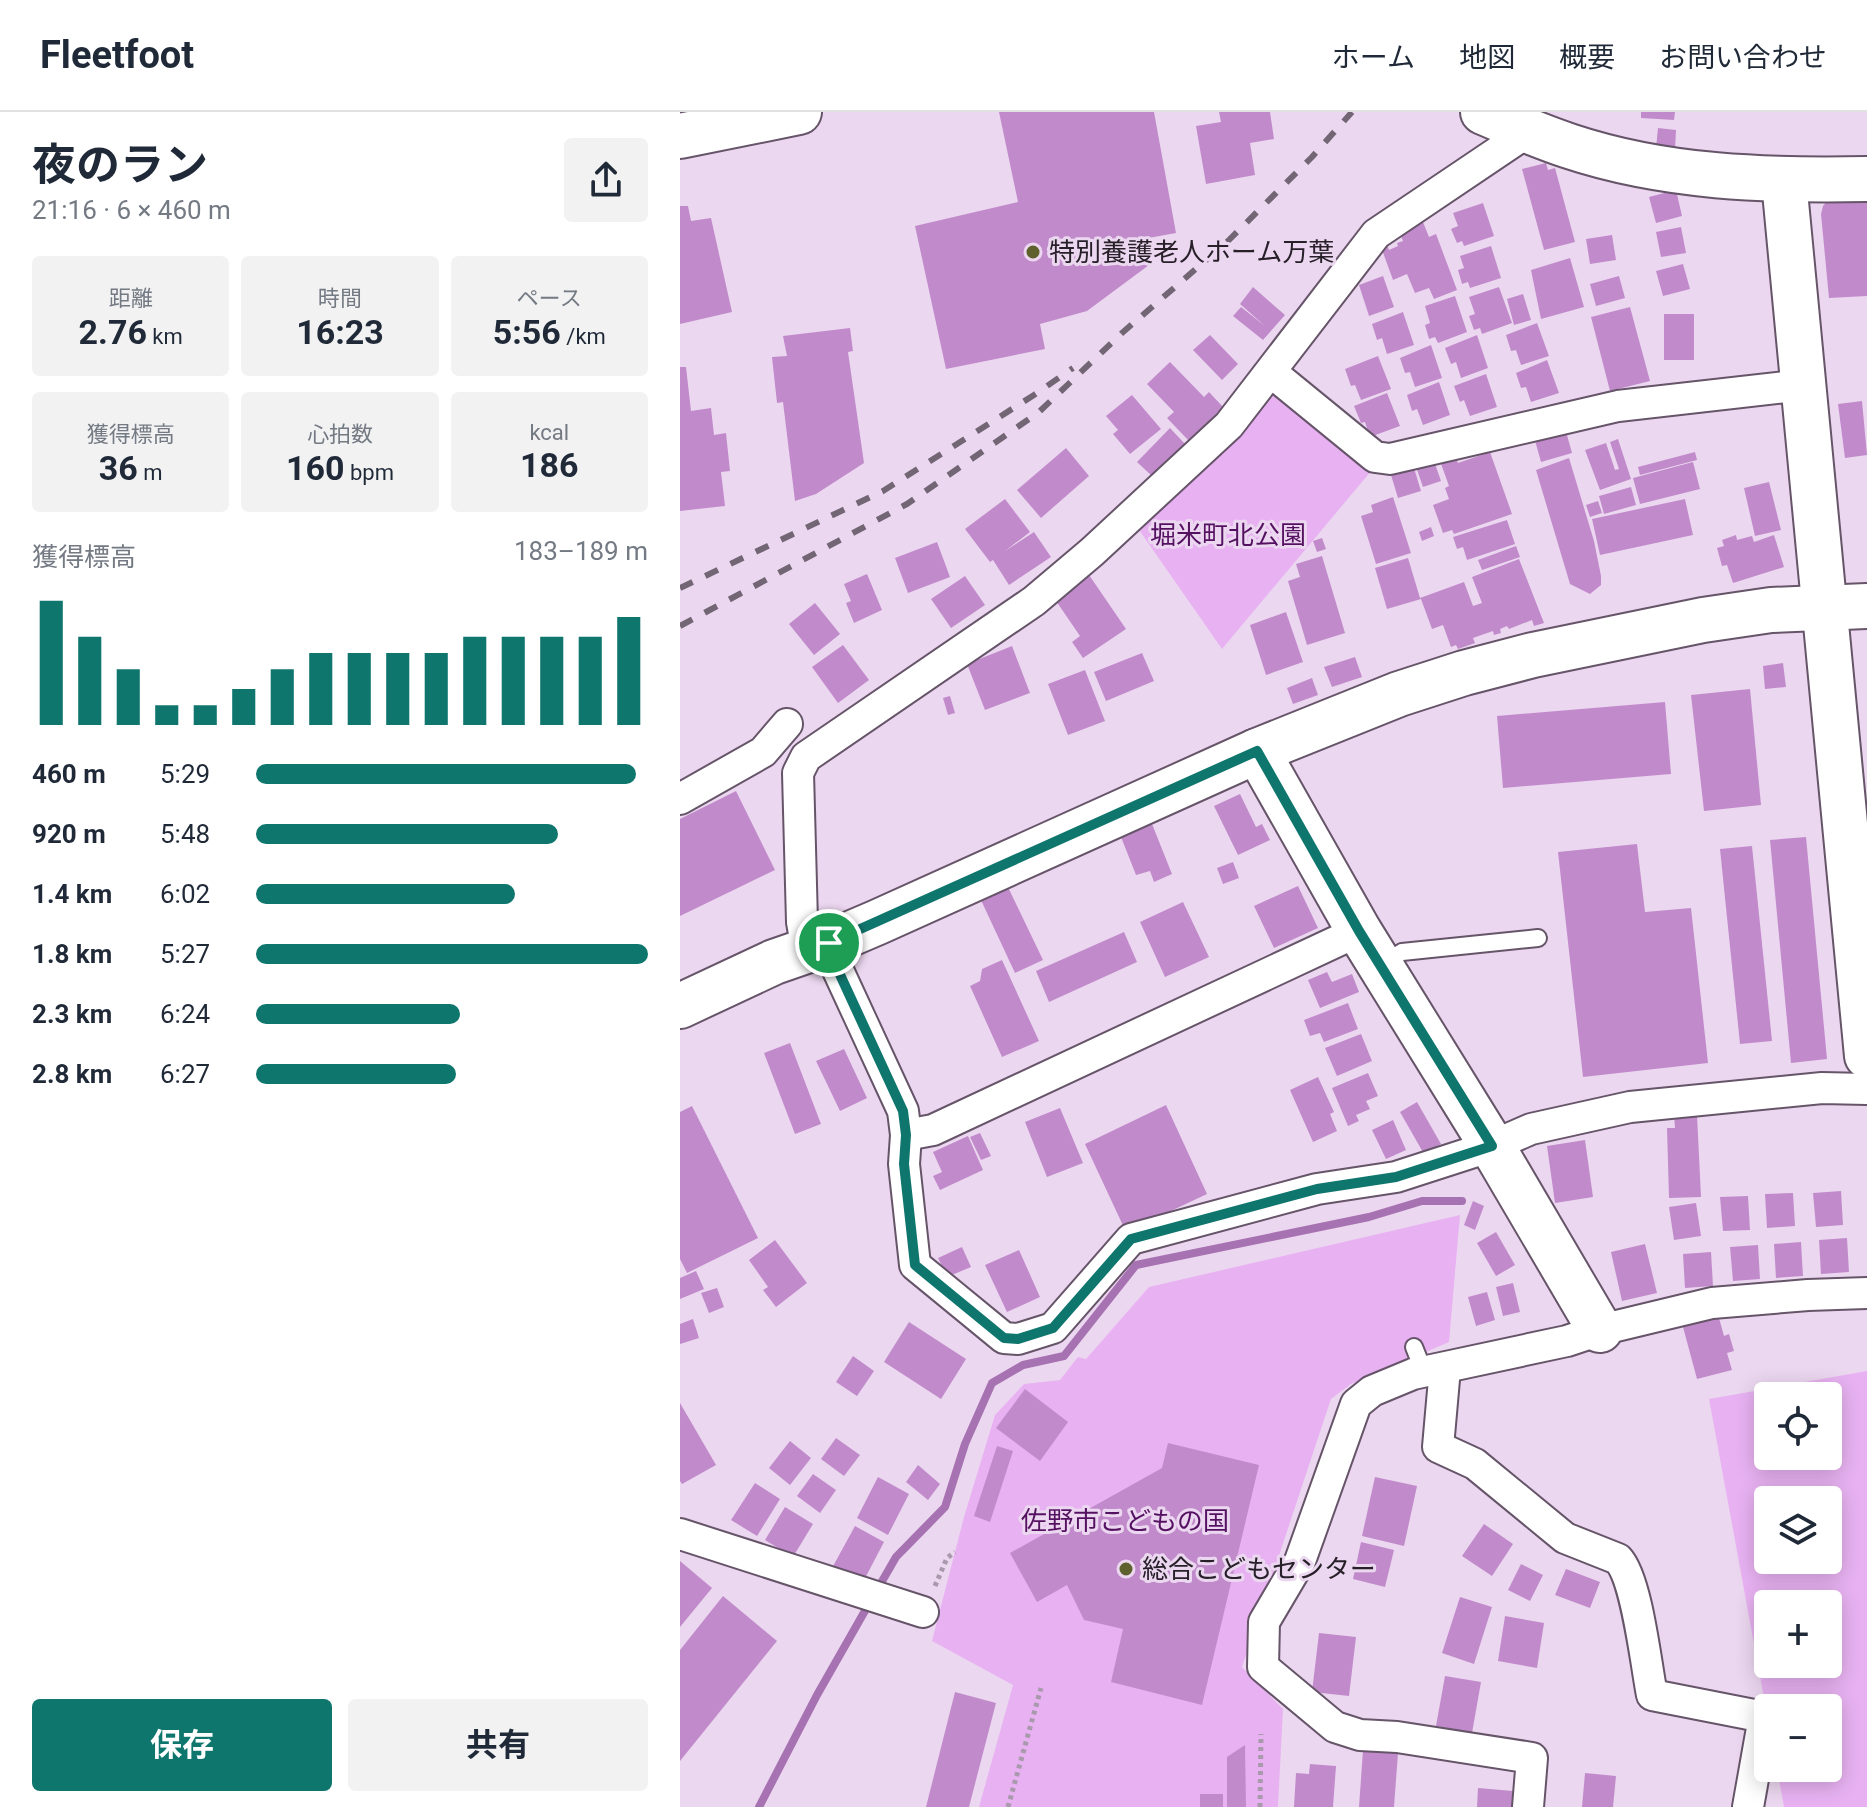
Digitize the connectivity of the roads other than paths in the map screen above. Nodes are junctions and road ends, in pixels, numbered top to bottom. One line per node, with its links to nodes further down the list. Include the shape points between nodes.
1 (799, 112): 4 (street)
2 (1483, 112): 3 (street)
3 (1529, 131): 6 (street, via 1652,166); 7 (street, via 1376,234)
4 (680, 136)
5 (1867, 179): 6 (street)
6 (1784, 181): 8 (street)
7 (1271, 372): 8 (street, via 1375,457 1390,459 1618,406); 16 (street, via 1229,425 1034,601 806,757 798,773 802,922)
8 (1804, 385): 10 (street)
9 (1867, 606): 10 (street)
10 (1823, 607): 12 (street, via 1703,620 1533,655 1399,694); 14 (street)
11 (787, 724): 13 (street, via 763,752)
12 (1257, 751): 16 (street); 17 (street)
13 (680, 799)
14 (1857, 850): 19 (street)
15 (1538, 938): 17 (lane, via 1402,952)
16 (818, 947): 18 (street); 21 (street, via 836,966 903,1111)
17 (1370, 948): 21 (street, via 933,1130); 22 (street)
18 (680, 1006)
19 (1867, 1056)
20 (1867, 1089): 22 (street, via 1822,1088 1630,1107 1531,1129)
21 (906, 1135): 22 (street, via 915,1265 1004,1338 1018,1339 1053,1328 1131,1239 1317,1189 1396,1177)
22 (1492, 1146): 24 (street)
23 (1867, 1293): 24 (street, via 1712,1303)
24 (1600, 1330): 25 (street, via 1567,1341)
25 (1427, 1362): 28 (street, via 1356,1404 1300,1561 1264,1622 1263,1667 1335,1727 1360,1735 1532,1758); 29 (street, via 1438,1447 1475,1464 1565,1538 1624,1566 1652,1695 1764,1717)
26 (680, 1534): 27 (street)
27 (923, 1612)
28 (1528, 1807)
29 (1748, 1807)

